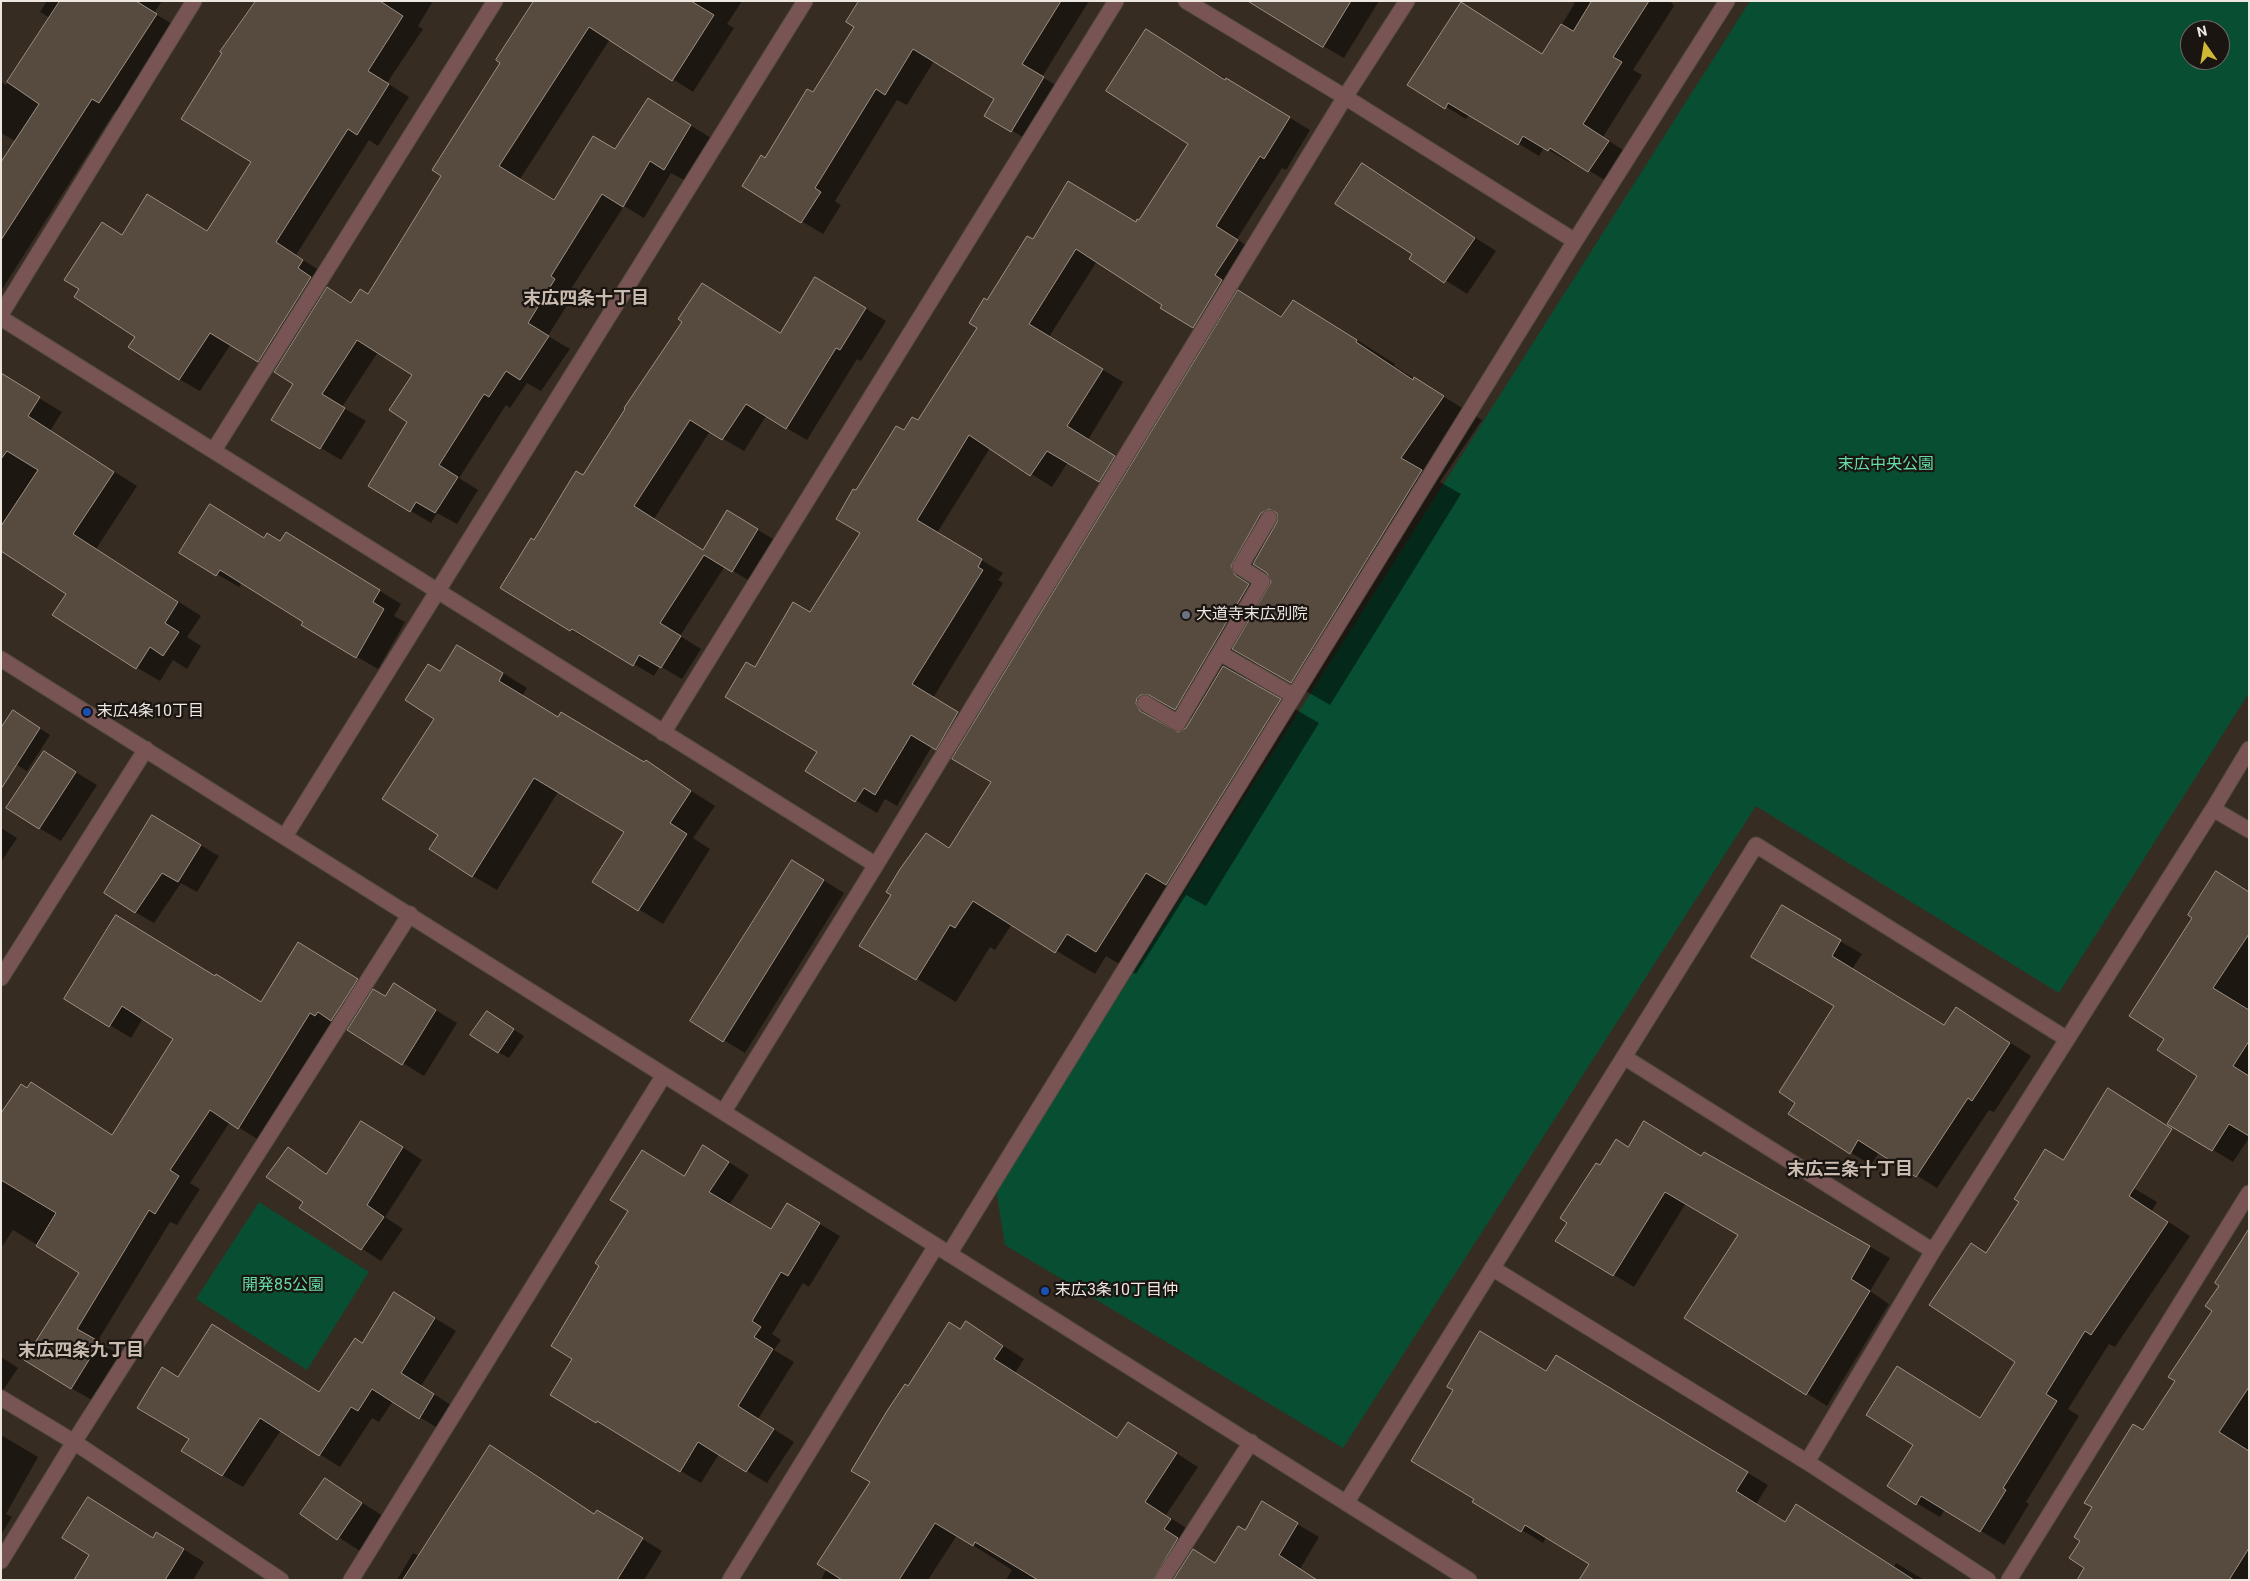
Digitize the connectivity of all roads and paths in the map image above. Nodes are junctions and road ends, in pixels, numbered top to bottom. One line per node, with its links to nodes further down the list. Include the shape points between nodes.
1 (194, 1): 10 (street)
2 (495, 1): 12 (street)
3 (805, 1): 14 (street)
4 (1116, 1): 19 (street)
5 (1186, 1): 8 (street)
6 (1406, 1): 8 (street)
7 (1726, 1): 9 (street)
8 (1345, 97): 9 (street); 25 (street)
9 (1575, 241): 17 (street)
10 (1, 314)
11 (1, 318): 12 (street)
12 (214, 450): 14 (street)
13 (1269, 518): 15 (street, via 1240,568 1262,581)
14 (436, 591): 19 (street); 24 (street)
15 (1220, 652): 17 (street); 18 (street, via 1178,723)
16 (1, 659): 20 (street)
17 (1294, 696): 33 (street)
18 (1145, 703)
19 (663, 733): 25 (street)
20 (146, 749): 24 (street); 27 (street)
21 (2249, 749): 22 (street)
22 (2213, 809): 23 (street); 28 (street)
23 (2249, 830)
24 (285, 836): 26 (street)
25 (876, 865): 31 (street)
26 (410, 914): 30 (street); 37 (street)
27 (1, 978)
28 (2067, 1039): 29 (street, via 1756,845); 34 (street)
29 (1624, 1057): 34 (street); 35 (street)
30 (664, 1075): 31 (street); 43 (street)
31 (724, 1111): 33 (street)
32 (2249, 1193): 48 (street)
33 (942, 1250): 38 (street); 44 (street)
34 (1933, 1251): 39 (street)
35 (1492, 1268): 39 (street); 40 (street)
36 (1, 1398): 37 (street)
37 (74, 1442): 41 (street); 42 (street)
38 (1250, 1442): 40 (street); 45 (street)
39 (1807, 1462): 47 (street)
40 (1346, 1502): 46 (street)
41 (1, 1561)
42 (281, 1580)
43 (351, 1580)
44 (730, 1580)
45 (1162, 1580)
46 (1470, 1580)
47 (1988, 1580)
48 (2009, 1580)

